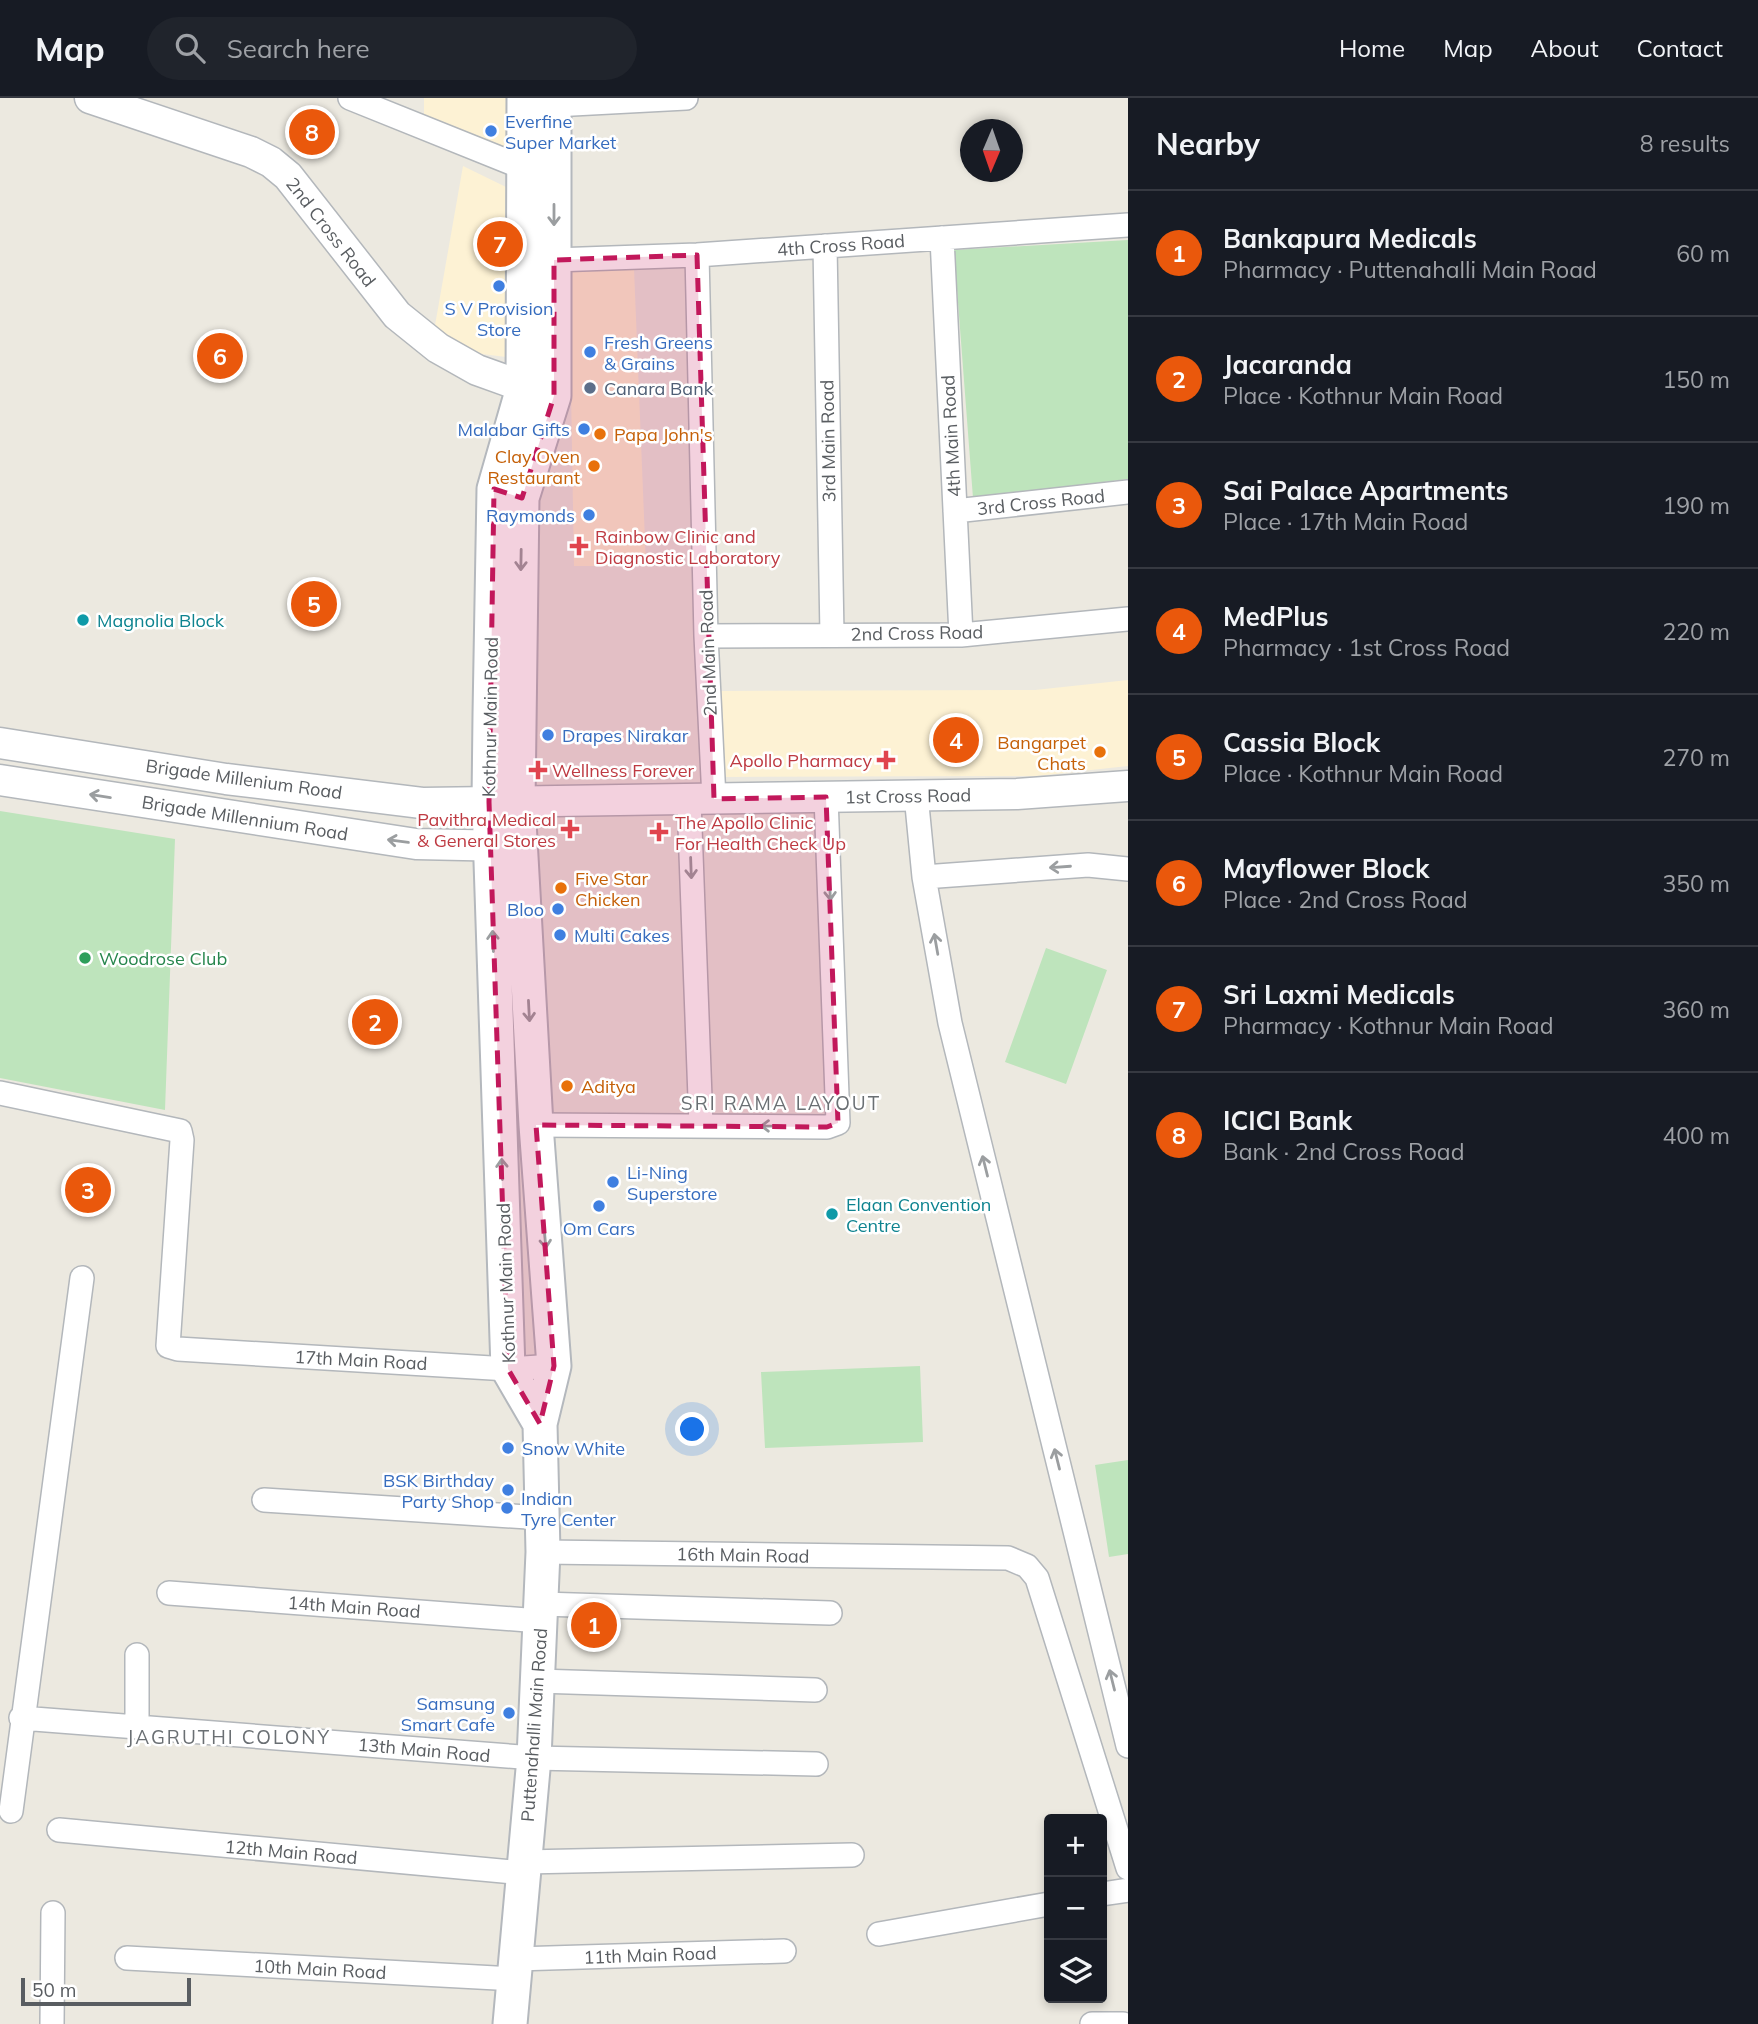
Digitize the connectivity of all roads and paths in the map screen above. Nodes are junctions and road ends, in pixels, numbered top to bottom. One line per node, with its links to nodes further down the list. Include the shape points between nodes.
1 (350, 98): 5 (street)
2 (686, 98): 4 (street)
3 (95, 99): 12 (street, 2nd Cross Road, via 271,162 288,176 397,315 438,348 477,370)
4 (544, 100): 6 (main road, Kothnur Main Road)
5 (377, 104): 6 (street)
6 (539, 169): 11 (main road, Kothnur Main Road, one-way to 11); 12 (main road, Kothnur Main Road)
7 (1128, 225): 8 (street, 4th Cross Road)
8 (942, 238): 9 (street, 4th Cross Road); 14 (street, 4th Main Road)
9 (825, 246): 10 (street, 4th Cross Road); 16 (street, 3rd Main Road)
10 (697, 256): 11 (street, 4th Cross Road); 18 (street, 2nd Main Road)
11 (554, 260): 12 (main road, Kothnur Main Road)
12 (539, 392): 25 (main road, Kothnur Main Road, via 498,489)
13 (1128, 492): 14 (street, 3rd Cross Road)
14 (955, 511): 17 (street, 4th Main Road)
15 (1128, 619): 17 (street, 2nd Cross Road)
16 (832, 635): 17 (street, 2nd Cross Road); 18 (street, 2nd Cross Road)
17 (961, 635)
18 (706, 636): 24 (street, 2nd Main Road)
19 (0, 744): 25 (street, Brigade Millenium Road, via 422,803)
20 (0, 780): 26 (street, Brigade Millennium Road, one-way to 20, via 403,842)
21 (1128, 786): 22 (street, 1st Cross Road)
22 (916, 795): 23 (street, 1st Cross Road); 28 (street)
23 (826, 797): 24 (street, 1st Cross Road); 31 (street, one-way to 31, via 838,1123 827,1127)
24 (701, 799): 25 (street, 1st Cross Road); 31 (street, one-way to 31)
25 (503, 803): 26 (main road, Kothnur Main Road)
26 (505, 846): 30 (main road, Kothnur Main Road, one-way to 30); 34 (main road, Kothnur Main Road, one-way to 26)
27 (1128, 869): 28 (street, one-way to 28, via 1088,865)
28 (924, 877): 47 (street, one-way to 28, via 950,1023)
29 (0, 1093): 34 (street, 17th Main Road, via 180,1131 168,1346)
30 (536, 1125): 31 (street); 33 (main road, Kothnur Main Road, one-way to 33)
31 (701, 1125)
32 (82, 1278): 45 (street)
33 (554, 1366): 34 (street, 17th Main Road); 35 (main road, Kothnur Main Road)
34 (508, 1369): 35 (main road, Kothnur Main Road)
35 (540, 1424): 37 (main road, Puttenahalli Main Road)
36 (264, 1500): 37 (street)
37 (543, 1518): 38 (main road, Puttenahalli Main Road)
38 (543, 1552): 40 (main road, Puttenahalli Main Road); 54 (street, 16th Main Road, via 1009,1558 1027,1566 1037,1578)
39 (169, 1592): 40 (street, 14th Main Road)
40 (541, 1612): 41 (street, 14th Main Road); 43 (main road, Puttenahalli Main Road)
41 (830, 1613)
42 (137, 1655): 46 (street)
43 (538, 1681): 44 (street); 48 (main road, Puttenahalli Main Road)
44 (815, 1690)
45 (21, 1718): 46 (street, 13th Main Road); 50 (street)
46 (137, 1727): 48 (street, 13th Main Road)
47 (1128, 1746)
48 (534, 1758): 49 (street, 13th Main Road); 53 (main road, Puttenahalli Main Road)
49 (816, 1764)
50 (11, 1811)
51 (59, 1830): 53 (street, 12th Main Road)
52 (852, 1855): 53 (street, 12th Main Road)
53 (523, 1868): 62 (main road, Puttenahalli Main Road)
54 (1128, 1868)
55 (1128, 1890): 56 (street)
56 (1107, 1893)
57 (1044, 1905): 59 (street)
58 (53, 1913): 63 (street)
59 (879, 1934)
60 (784, 1951): 62 (street, 11th Main Road)
61 (127, 1958): 62 (street, 10th Main Road)
62 (515, 1969): 64 (main road, Puttenahalli Main Road)
63 (52, 2024)
64 (510, 2024)
65 (1092, 2024): 66 (street)
66 (1123, 2024)

